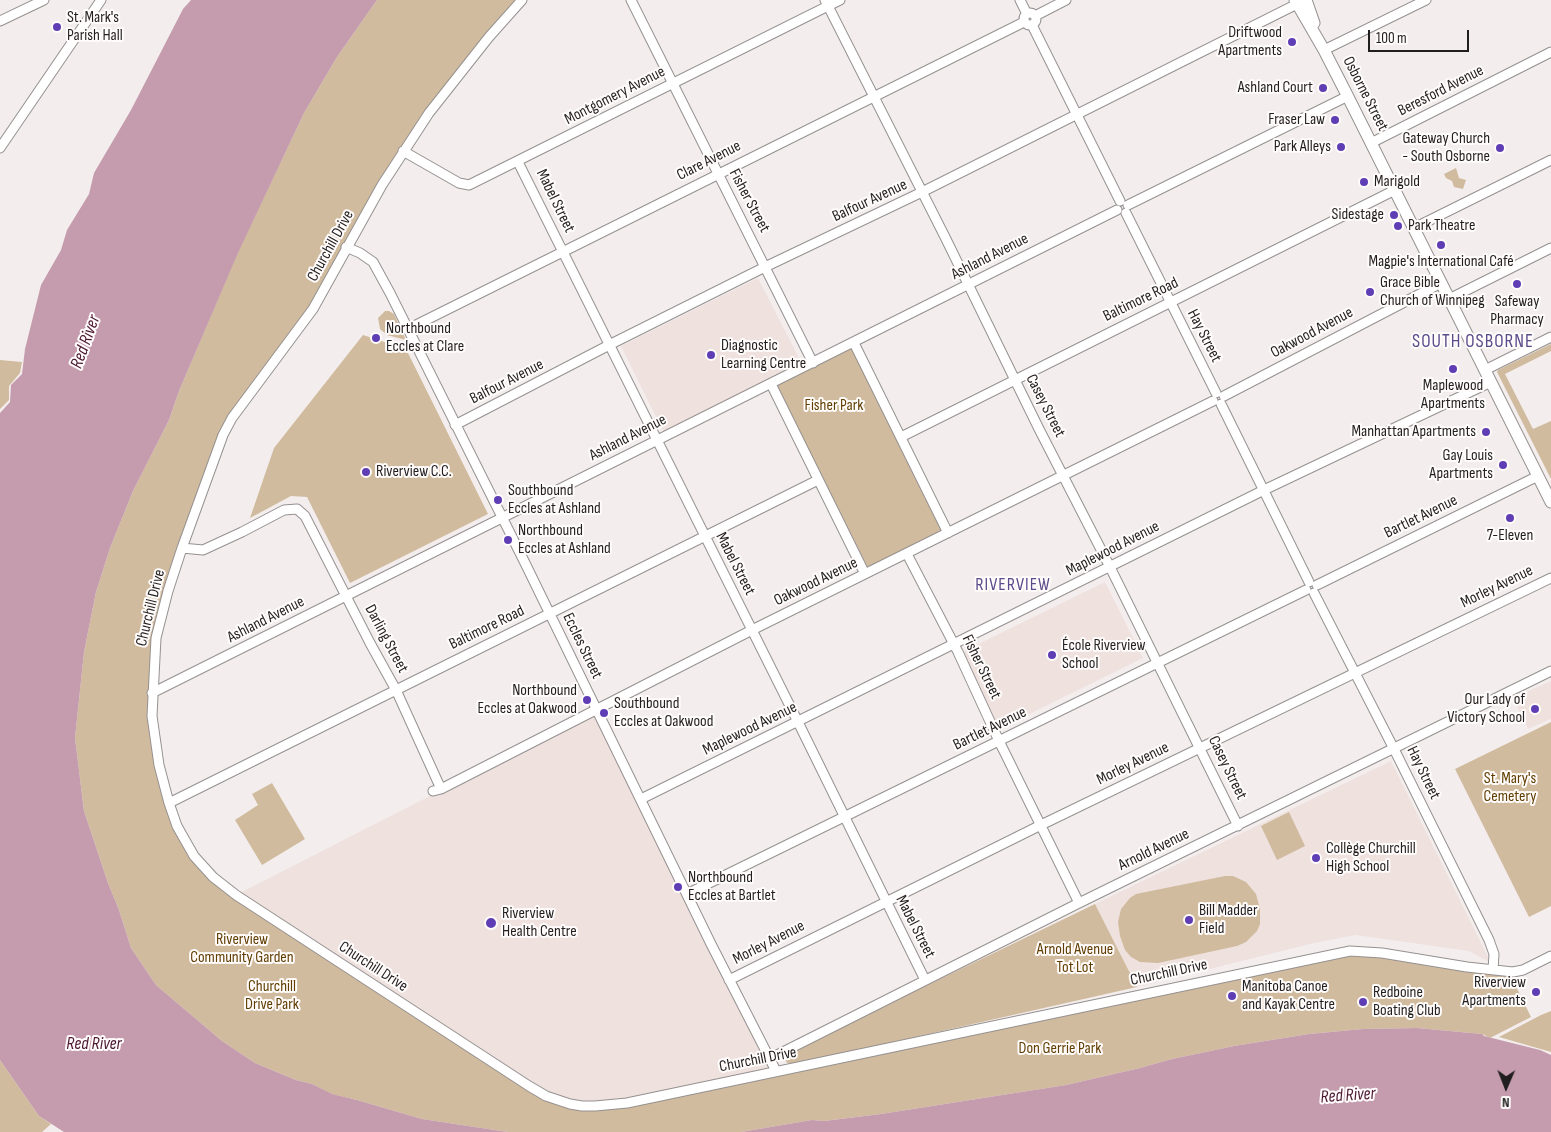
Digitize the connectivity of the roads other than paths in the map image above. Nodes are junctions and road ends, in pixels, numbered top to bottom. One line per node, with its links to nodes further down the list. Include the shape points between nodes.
1 (44, 0): 12 (street)
2 (101, 0): 20 (street)
3 (522, 0): 21 (street, Churchill Drive, via 448,88)
4 (840, 0): 10 (street, Montgomery Avenue)
5 (1020, 0): 11 (street, Hay Street)
6 (1066, 0): 11 (street, Clare Avenue)
7 (1426, 0): 13 (street)
8 (634, 1): 15 (street, Fisher Street)
9 (1299, 1): 13 (main road, Osborne Street); 18 (street, Balfour Avenue)
10 (827, 3): 15 (street, Montgomery Avenue); 16 (street, Casey Street)
11 (1030, 19): 16 (street, Clare Avenue); 18 (street, Hay Street)
12 (0, 21)
13 (1324, 50): 17 (main road, Osborne Street)
14 (1551, 52): 19 (street, Beresford Avenue)
15 (672, 84): 23 (street, Montgomery Avenue); 24 (street, Fisher Street)
16 (874, 96): 24 (street, Clare Avenue); 26 (street, Casey Street)
17 (1348, 96): 19 (main road, Osborne Street); 27 (street, Ashland Avenue)
18 (1078, 115): 26 (street, Balfour Avenue); 27 (street, Hay Street)
19 (1371, 143): 25 (main road, Osborne Street)
20 (0, 148)
21 (403, 151): 23 (street, Montgomery Avenue, via 469,185); 29 (street, Churchill Drive)
22 (1551, 160): 28 (street)
23 (518, 162): 31 (street, Mabel Street)
24 (718, 174): 31 (street, Clare Avenue); 32 (street, Fisher Street)
25 (1394, 190): 28 (main road, Osborne Street); 36 (street, Baltimore Road)
26 (922, 192): 32 (street, Balfour Avenue); 34 (street, Casey Street)
27 (1123, 207): 34 (street, Ashland Avenue); 36 (street, Hay Street)
28 (1414, 228): 33 (main road, Osborne Street)
29 (346, 247): 37 (street, Eccles Street, via 373,262); 58 (street, Churchill Drive, via 304,324 232,418)
30 (1551, 248): 35 (street)
31 (563, 252): 37 (street, Clare Avenue); 40 (street, Mabel Street)
32 (766, 267): 40 (street, Balfour Avenue); 41 (street, Fisher Street)
33 (1441, 283): 35 (main road, Osborne Street); 46 (street, Oakwood Avenue)
34 (969, 285): 39 (street, Ashland Avenue); 43 (street, Casey Street)
35 (1449, 299): 42 (main road, Osborne Street)
36 (1170, 302): 43 (street, Baltimore Road); 46 (street, Hay Street)
37 (408, 329): 47 (street, Eccles Street)
38 (1551, 337): 42 (street)
39 (854, 342): 41 (street, Ashland Avenue); 48 (street)
40 (609, 345): 47 (street, Balfour Avenue); 49 (street, Mabel Street)
41 (813, 363): 45 (street, Ashland Avenue)
42 (1485, 370): 44 (main road, Osborne Street)
43 (1014, 379): 48 (street, Baltimore Road); 50 (street, Casey Street)
44 (1491, 382): 51 (main road, Osborne Street); 53 (street, Maplewood Avenue)
45 (771, 384): 49 (street, Ashland Avenue); 52 (street)
46 (1219, 399): 50 (street, Oakwood Avenue); 53 (street, Hay Street)
47 (455, 425): 55 (street, Eccles Street)
48 (901, 437): 56 (street)
49 (657, 440): 55 (street, Ashland Avenue); 57 (street, Mabel Street)
50 (1063, 476): 56 (street, Oakwood Avenue); 60 (street, Casey Street)
51 (1538, 476): 54 (main road, Osborne Street); 63 (street, Bartlet Avenue)
52 (818, 480): 57 (street, Baltimore Road); 61 (street)
53 (1264, 490): 60 (street, Maplewood Avenue); 63 (street, Hay Street)
54 (1551, 502)
55 (502, 518): 64 (street, Ashland Avenue); 65 (street, Eccles Street)
56 (948, 533): 59 (street, Oakwood Avenue)
57 (705, 536): 65 (street, Baltimore Road); 66 (street, Mabel Street)
58 (182, 548): 64 (street, Darling Street, via 203,550 284,510 297,510 305,516); 72 (street, Churchill Drive, via 160,621)
59 (907, 554): 61 (street, Oakwood Avenue); 67 (street, Fisher Street)
60 (1110, 567): 67 (street, Maplewood Avenue); 68 (street, Casey Street)
61 (865, 574): 66 (street, Oakwood Avenue)
62 (1551, 578): 70 (street, Morley Avenue)
63 (1312, 588): 68 (street, Bartlet Avenue); 70 (street, Hay Street)
64 (347, 596): 71 (street, Darling Street); 72 (street, Ashland Avenue)
65 (550, 614): 71 (street, Baltimore Road); 73 (street, Eccles Street)
66 (752, 630): 73 (street, Oakwood Avenue); 74 (street, Mabel Street)
67 (954, 645): 74 (street, Maplewood Avenue); 75 (street, Fisher Street)
68 (1158, 663): 75 (street, Bartlet Avenue); 76 (street, Casey Street)
69 (1551, 671): 77 (street, Arnold Avenue)
70 (1355, 672): 76 (street, Morley Avenue); 77 (street, Hay Street)
71 (396, 690): 78 (street, Darling Street); 80 (street, Baltimore Road)
72 (152, 693): 80 (street, Churchill Drive, via 155,744)
73 (596, 710): 78 (street, Oakwood Avenue); 79 (street, Eccles Street)
74 (798, 722): 79 (street, Maplewood Avenue); 81 (street, Mabel Street)
75 (999, 741): 81 (street, Bartlet Avenue); 82 (street, Fisher Street)
76 (1200, 749): 82 (street, Morley Avenue); 83 (street, Casey Street)
77 (1394, 749): 83 (street, Arnold Avenue); 88 (street, Hay Street, via 1494,951)
78 (437, 790)
79 (641, 799): 84 (street, Eccles Street)
80 (169, 803): 92 (street, Churchill Drive, via 177,826 194,856 236,895 546,1096 570,1104 627,1103)
81 (844, 817): 84 (street, Bartlet Avenue); 85 (street, Mabel Street)
82 (1041, 825): 85 (street, Morley Avenue); 86 (street, Fisher Street)
83 (1238, 826): 86 (street, Arnold Avenue)
84 (687, 894): 89 (street, Eccles Street)
85 (886, 901): 89 (street, Morley Avenue); 90 (street, Mabel Street)
86 (1080, 903): 90 (street, Arnold Avenue)
87 (1551, 956): 88 (street, Churchill Drive, via 1523,970)
88 (1493, 970): 92 (street, Churchill Drive, via 1350,951)
89 (729, 980): 91 (street, Eccles Street)
90 (925, 980): 91 (street, Arnold Avenue)
91 (771, 1058): 92 (street, Eccles Street)
92 (776, 1071)

